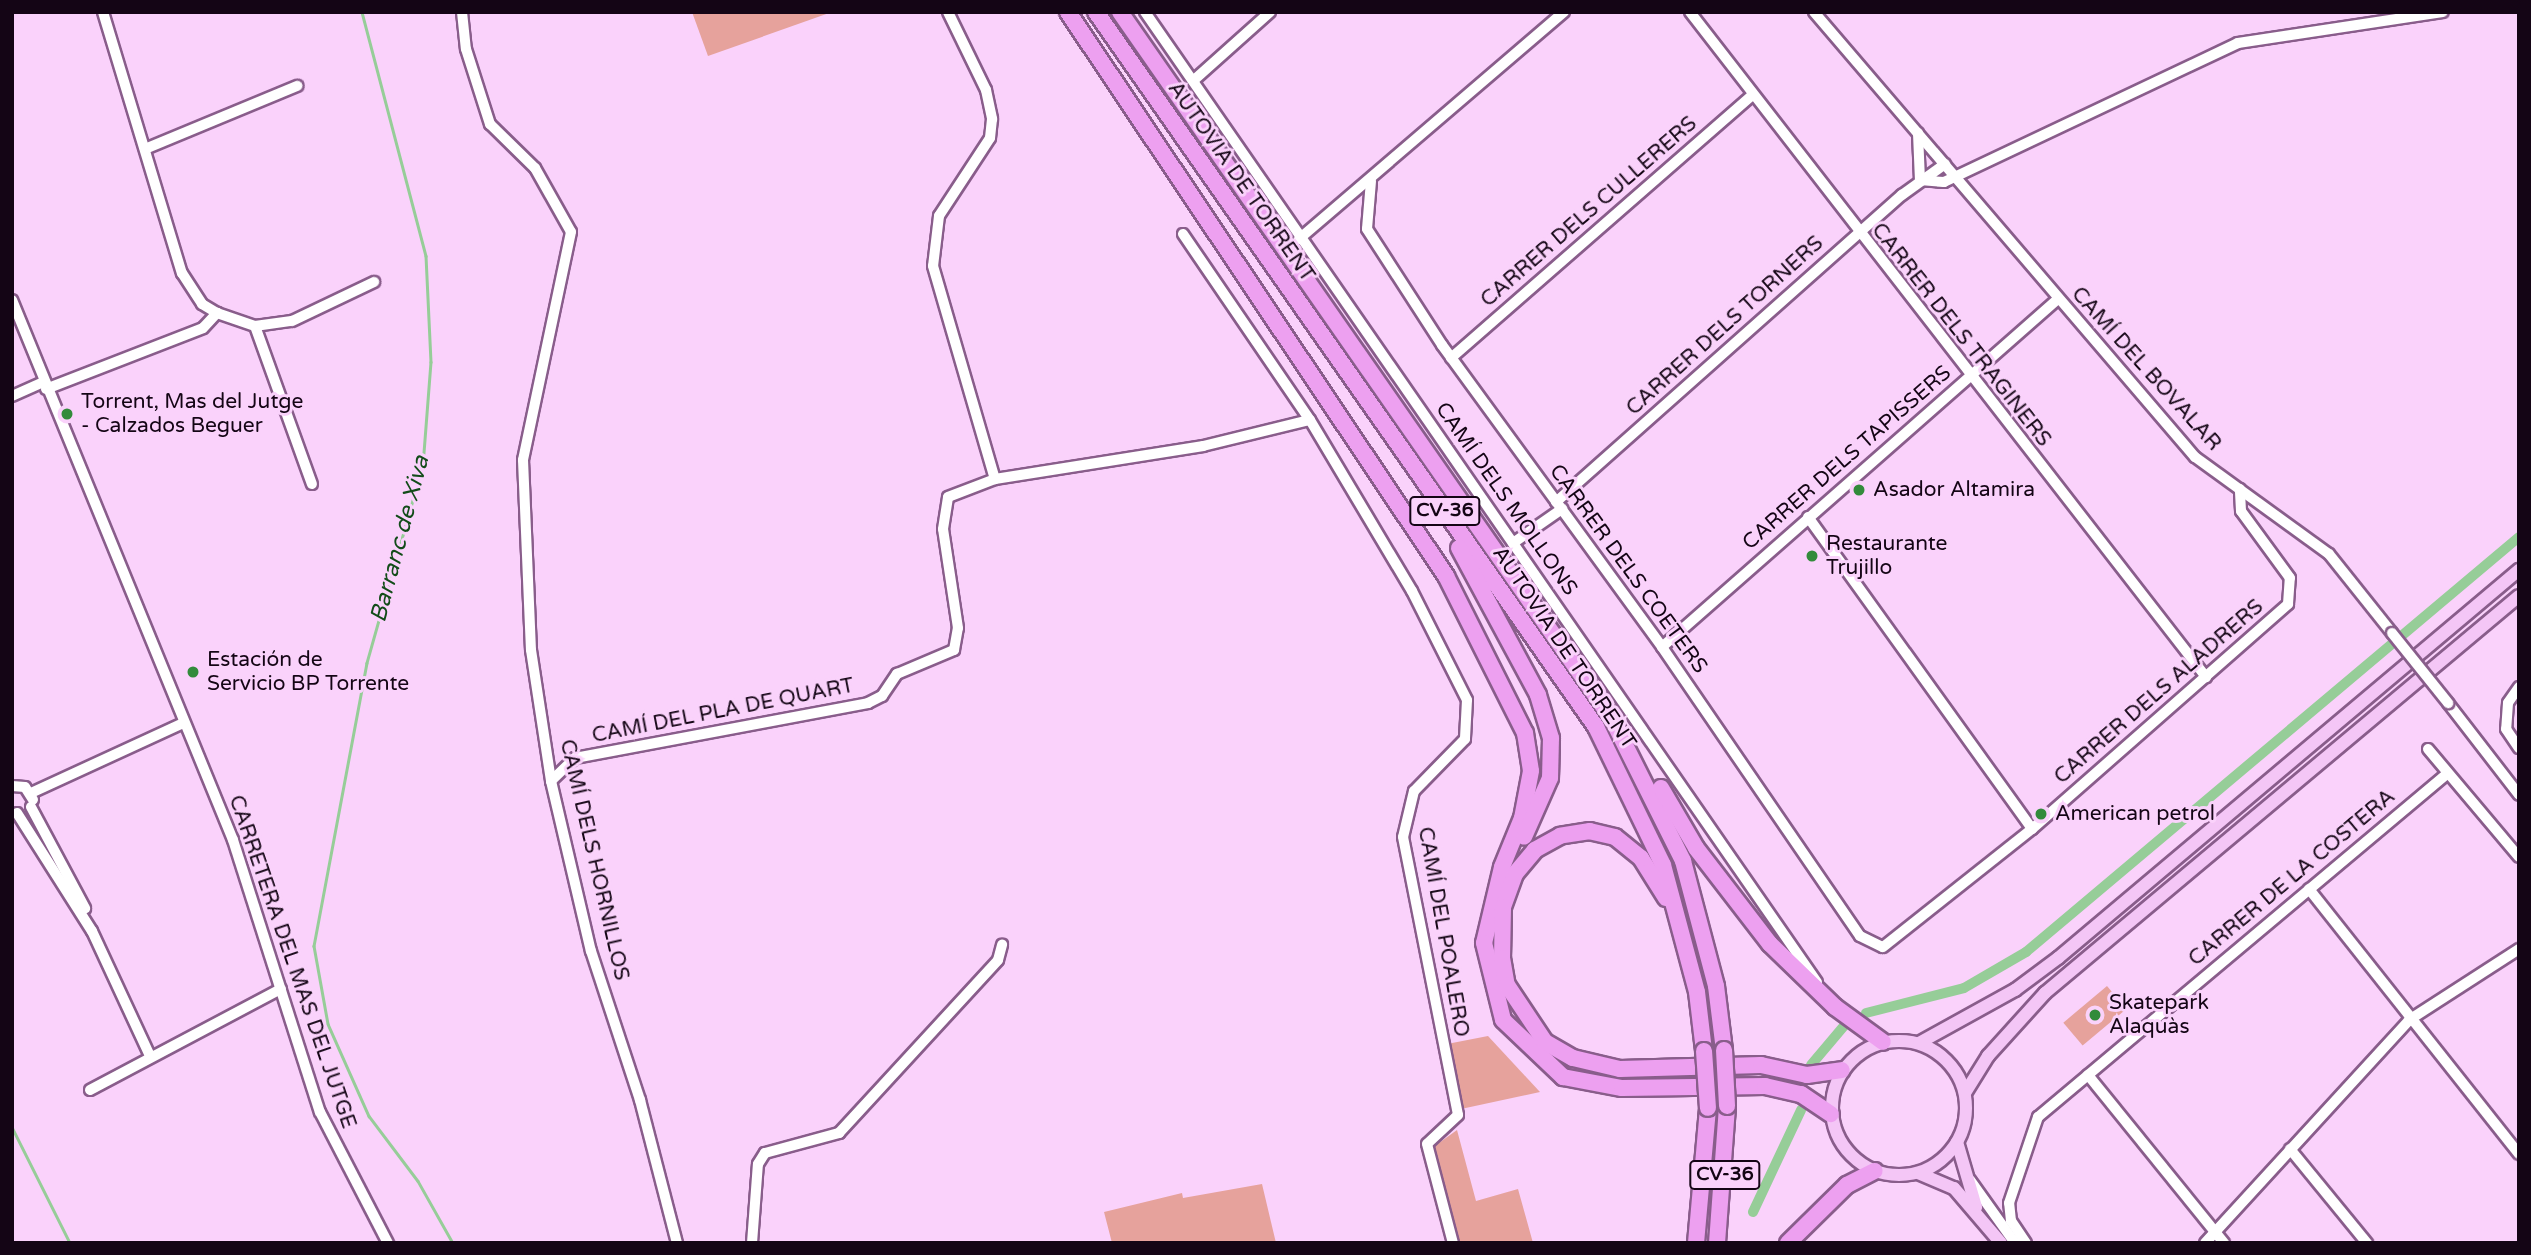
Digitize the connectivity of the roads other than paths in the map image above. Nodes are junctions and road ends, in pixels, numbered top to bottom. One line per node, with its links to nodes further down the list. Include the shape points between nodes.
1 (103, 12): 17 (street)
2 (462, 12): 53 (street, CAMÍ DELS HORNILLOS, via 466,49 490,124 535,168 571,232 523,460 531,650)
3 (948, 12): 36 (street, via 986,90 992,119 990,138 939,216 933,266)
4 (1068, 12): 62 (highway, via 1336,408 1491,655 1525,733 1531,771 1522,818)
5 (1096, 12): 33 (highway, AUTOVIA DE TORRENT / CV-36)
6 (1120, 12): 44 (highway, AUTOVIA DE TORRENT / CV-36)
7 (1145, 12): 13 (street, CAMÍ DELS MOLLONS)
8 (1270, 12): 13 (street)
9 (1564, 12): 21 (street)
10 (1690, 12): 15 (street, CARRER DELS TRAGINERS)
11 (1814, 12): 16 (street, CAMÍ DEL BOVALAR)
12 (2443, 12): 19 (street, via 2238,43)
13 (1194, 80): 24 (street, CAMÍ DELS MOLLONS)
14 (297, 86): 17 (street)
15 (1753, 95): 23 (street, CARRER DELS TRAGINERS); 30 (street, CARRER DELS CULLERERS)
16 (1918, 133): 18 (street, CAMÍ DEL BOVALAR); 20 (street)
17 (145, 149): 28 (street, via 182,273 194,294)
18 (1945, 164): 19 (street, CAMÍ DEL BOVALAR); 20 (street, CARRER DELS TORNERS)
19 (1954, 175): 20 (street, via 1944,182); 26 (street, CAMÍ DEL BOVALAR)
20 (1920, 180): 23 (street, CARRER DELS TORNERS)
21 (1371, 181): 24 (street); 30 (street, CARRER DELS COETERS, via 1367,229)
22 (1183, 234): 35 (street)
23 (1857, 234): 31 (street, CARRER DELS TRAGINERS); 39 (street, CARRER DELS TORNERS)
24 (1299, 239): 41 (street, CAMÍ DELS MOLLONS)
25 (374, 282): 29 (street, via 292,321)
26 (2058, 299): 31 (street, CARRER DELS TAPISSERS); 38 (street, CAMÍ DEL BOVALAR, via 2196,457)
27 (12, 300): 32 (street, CARRETERA DEL MAS DEL JUTGE)
28 (217, 313): 29 (street); 32 (street, via 203,327)
29 (255, 326): 37 (street)
30 (1451, 358): 39 (street, CARRER DELS COETERS)
31 (1969, 376): 40 (street, CARRER DELS TAPISSERS); 46 (street, CARRER DELS TRAGINERS)
32 (45, 386): 34 (street); 48 (street, CARRETERA DEL MAS DEL JUTGE)
33 (1360, 389): 62 (highway, via 1491,600 1551,738 1550,778); 72 (highway, AUTOVIA DE TORRENT / CV-36, via 1596,727 1636,799 1681,919)
34 (12, 396)
35 (1310, 420): 36 (street, CAMÍ DEL PLA DE QUART, via 1203,446); 91 (street, CAMÍ DEL POALERO, via 1412,591 1469,708 1461,747 1414,791 1403,837 1458,1115 1427,1144)
36 (995, 479): 53 (street, CAMÍ DEL PLA DE QUART, via 948,497 943,529 958,628 954,650 897,674 882,696 868,703 576,758)
37 (312, 484)
38 (2240, 489): 46 (street, CARRER DELS ALADRERS, via 2241,511 2290,578 2288,604); 56 (street, CAMÍ DEL BOVALAR, bridge, via 2329,554)
39 (1559, 505): 41 (street, CARRER DELS TORNERS); 45 (street, CARRER DELS COETERS)
40 (1808, 517): 45 (street, CARRER DELS TAPISSERS); 59 (street)
41 (1513, 543): 68 (street, CAMÍ DELS MOLLONS)
42 (2519, 570): 71 (main road, via 2058,958 1995,1003)
43 (2519, 596): 77 (main road, via 2045,993 1988,1056)
44 (1543, 616): 68 (highway, via 1618,714 1696,848 1770,944); 94 (highway, AUTOVIA DE TORRENT / CV-36, bridge, via 1612,719 1683,861 1716,986 1724,1050 1727,1106)
45 (1662, 647): 64 (street, CARRER DELS COETERS, via 1860,936 1883,947)
46 (2206, 677): 59 (street, CARRER DELS ALADRERS)
47 (2519, 687): 49 (street, via 2508,703 2506,729)
48 (183, 723): 55 (street); 67 (street, CARRETERA DEL MAS DEL JUTGE, via 233,840)
49 (2519, 748)
50 (2428, 749): 51 (street)
51 (2448, 773): 60 (street); 61 (street, CARRER DE LA COSTERA)
52 (12, 774): 54 (street)
53 (551, 781): 89 (street, CAMÍ DELS HORNILLOS, via 592,951 640,1100)
54 (15, 785): 55 (street)
55 (31, 793): 57 (street)
56 (2519, 795)
57 (31, 807): 58 (street); 63 (street)
58 (15, 813): 63 (street)
59 (2032, 829): 64 (street, CARRER DELS ALADRERS)
60 (2519, 857)
61 (2309, 889): 69 (street); 75 (street, CARRER DE LA COSTERA)
62 (1489, 910): 79 (highway, via 1485,962 1503,1020 1563,1077 1622,1088 1765,1086 1801,1094)
63 (92, 930): 73 (street)
64 (1899, 940)
65 (1002, 945): 90 (street, via 998,960 839,1133 765,1153 758,1164)
66 (2519, 949): 69 (street)
67 (281, 989): 73 (street); 88 (street, CARRETERA DEL MAS DEL JUTGE, via 320,1112)
68 (1835, 1007): 70 (highway)
69 (2409, 1020): 81 (street); 82 (street)
70 (1883, 1042): 71 (main road); 74 (main road)
71 (1919, 1043): 77 (main road, via 1949,1062)
72 (1701, 1051): 74 (highway, via 1673,920 1641,858 1615,838 1590,831 1560,836 1535,850 1515,874 1503,907 1502,958 1507,985 1545,1042 1573,1058 1620,1069 1761,1065 1807,1075); 78 (highway, AUTOVIA DE TORRENT / CV-36, bridge)
73 (150, 1056): 76 (street)
74 (1842, 1070): 79 (main road)
75 (2088, 1074): 87 (street); 98 (street, CARRER DE LA COSTERA, via 2030,1130 2009,1203)
76 (90, 1090)
77 (1965, 1093): 80 (main road)
78 (1704, 1108): 92 (highway); 93 (highway, AUTOVIA DE TORRENT / CV-36)
79 (1831, 1114): 83 (main road, via 1846,1148)
80 (1958, 1142): 84 (main road, via 1941,1161); 85 (main road)
81 (2290, 1149): 87 (street); 101 (street)
82 (2519, 1154)
83 (1875, 1171): 84 (main road); 95 (highway, via 1847,1185)
84 (1918, 1173): 86 (main road, via 1954,1188)
85 (1966, 1174): 86 (main road); 97 (street)
86 (1977, 1207): 96 (main road)
87 (2215, 1231): 99 (street); 100 (street)
88 (388, 1243)
89 (677, 1243)
90 (752, 1243)
91 (1453, 1243)
92 (1689, 1243)
93 (1696, 1243)
94 (1717, 1243)
95 (1788, 1243)
96 (2001, 1243)
97 (2015, 1243)
98 (2026, 1243)
99 (2205, 1243)
100 (2224, 1243)
101 (2367, 1243)

